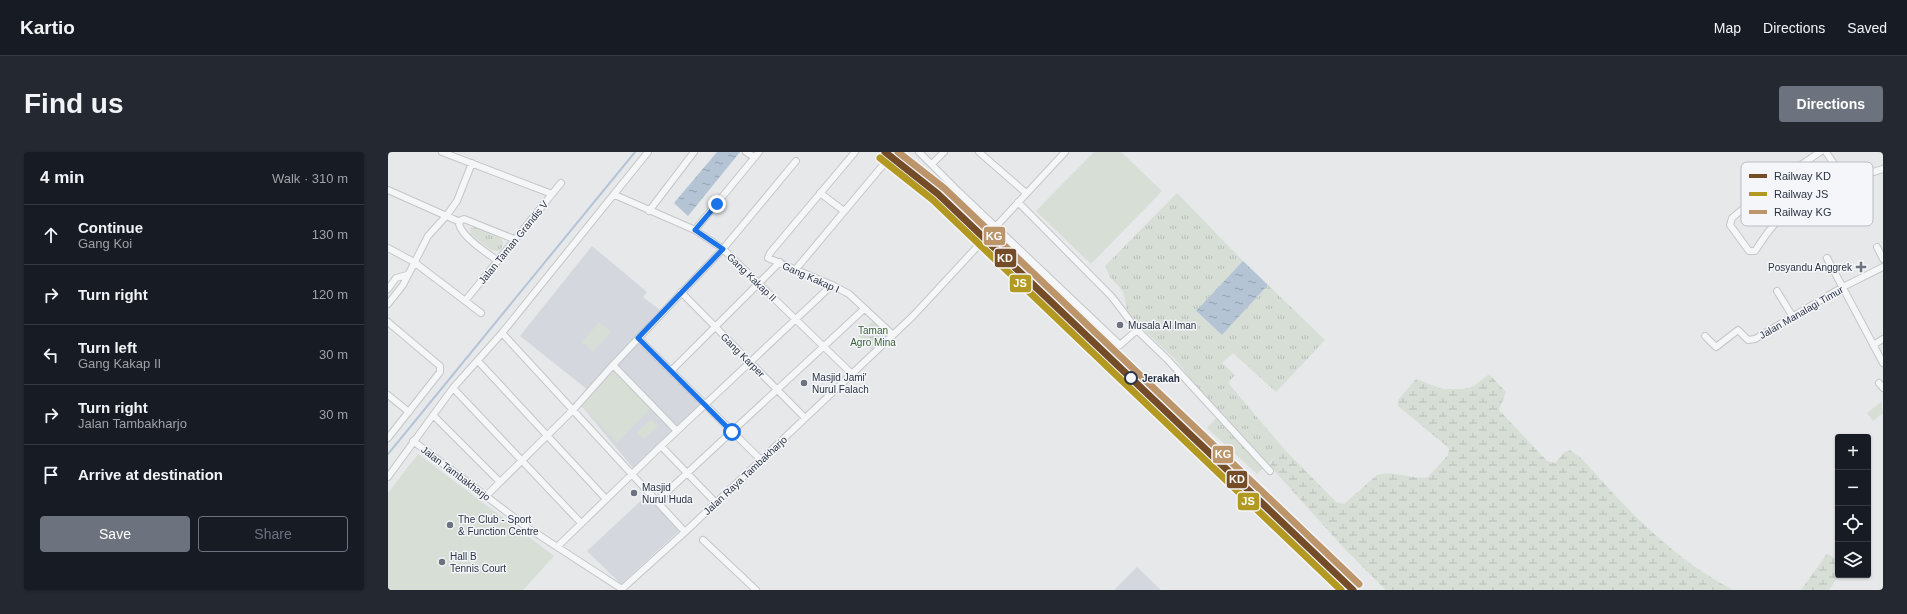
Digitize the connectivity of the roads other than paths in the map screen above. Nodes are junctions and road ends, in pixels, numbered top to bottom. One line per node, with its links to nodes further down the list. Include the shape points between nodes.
1 (442, 152): 17 (street)
2 (648, 152): 27 (street)
3 (694, 152): 29 (street)
4 (746, 152): 13 (street)
5 (759, 152): 13 (street)
6 (855, 152): 24 (street)
7 (919, 152): 18 (street)
8 (944, 152): 18 (street)
9 (979, 152): 25 (street)
10 (1065, 152): 25 (street, Jalan Raya Tambakharjo)
11 (1820, 152): 15 (street)
12 (1826, 152): 16 (street)
13 (754, 157): 36 (street)
14 (796, 161): 40 (street)
15 (1805, 162)
16 (1833, 162)
17 (472, 164): 26 (street); 32 (street, via 457,200)
18 (932, 164): 34 (street)
19 (883, 165): 30 (street)
20 (1883, 168): 21 (street)
21 (1873, 171)
22 (561, 183): 26 (street, Jalan Taman Grandis V)
23 (388, 190): 32 (street)
24 (820, 193): 30 (street); 45 (street, Gang Kakap I, via 770,253 770,261)
25 (1026, 193): 28 (street, Jalan Raya Tambakharjo)
26 (552, 194): 37 (street, Jalan Taman Grandis V)
27 (615, 195): 29 (street, Gang Kakap II); 65 (street)
28 (1018, 202): 34 (street, Jalan Raya Tambakharjo); 64 (street, via 1112,297)
29 (649, 211): 36 (street, Gang Kakap II)
30 (844, 211): 47 (street)
31 (1741, 211): 35 (street, via 1732,218 1730,225 1749,251 1753,252)
32 (447, 215): 33 (street); 44 (street, via 428,236)
33 (460, 222): 37 (street, via 464,219); 43 (street, via 461,229 477,246)
34 (995, 226): 64 (street, via 1120,345); 66 (street, Jalan Raya Tambakharjo)
35 (1772, 226)
36 (695, 230): 40 (street, Gang Kakap II)
37 (514, 240): 43 (street, Jalan Taman Grandis V)
38 (1877, 247): 42 (street)
39 (388, 248): 44 (street)
40 (723, 249): 49 (street, Gang Kakap II); 54 (street)
41 (1827, 258): 51 (street)
42 (1883, 259)
43 (498, 261): 56 (street, Jalan Taman Grandis V)
44 (414, 262): 48 (street); 56 (street)
45 (780, 262): 47 (street, Gang Kakap I); 49 (street)
46 (1883, 267): 51 (street, Jalan Manalagi Timur)
47 (796, 269): 50 (street, Gang Kakap I)
48 (407, 275): 52 (street, via 396,278); 55 (street)
49 (758, 284): 61 (street, Gang Kakap II); 63 (street)
50 (832, 285): 58 (street, Gang Kakap I, via 849,294); 61 (street)
51 (1844, 287): 60 (street, Jalan Manalagi Timur); 70 (street)
52 (388, 288): 55 (street)
53 (1777, 291): 60 (street)
54 (681, 292): 63 (street, Gang Karper); 68 (street)
55 (396, 294): 57 (street)
56 (465, 301): 59 (street)
57 (388, 304)
58 (864, 309): 66 (street, Gang Kakap I); 71 (street)
59 (481, 313)
60 (1793, 317): 67 (street, Jalan Manalagi Timur, via 1750,341 1738,330 1716,347)
61 (795, 318): 71 (street, Gang Kakap II); 73 (street)
62 (388, 322): 83 (street, via 440,366 440,372)
63 (714, 326): 73 (street, Gang Karper); 76 (street)
64 (1136, 330): 95 (street, via 1167,359)
65 (502, 333): 72 (street); 82 (street)
66 (893, 335): 77 (street, Jalan Raya Tambakharjo)
67 (1706, 336)
68 (638, 338): 75 (street); 76 (street)
69 (1883, 339): 70 (street)
70 (1873, 345): 74 (street)
71 (824, 346): 77 (street, Gang Kakap II); 79 (street)
72 (478, 361): 78 (street); 88 (street)
73 (749, 362): 79 (street, Gang Karper); 81 (street)
74 (1883, 363)
75 (613, 365): 82 (street); 86 (street)
76 (671, 371): 81 (street)
77 (852, 374): 85 (street, Jalan Raya Tambakharjo)
78 (453, 388): 84 (street); 93 (street)
79 (777, 388): 85 (street, Gang Karper); 87 (street)
80 (388, 395): 83 (street)
81 (704, 405): 86 (street); 87 (street)
82 (574, 410): 88 (street); 96 (street)
83 (409, 412): 89 (street)
84 (432, 415): 90 (street); 98 (street)
85 (805, 418): 92 (street, Jalan Raya Tambakharjo)
86 (677, 431): 91 (street)
87 (732, 432): 92 (street); 94 (street)
88 (548, 435): 93 (street); 100 (street)
89 (388, 438)
90 (413, 441): 97 (street); 99 (street, Jalan Tambakharjo)
91 (661, 446): 94 (street); 96 (street)
92 (760, 460): 102 (street, Jalan Raya Tambakharjo)
93 (522, 461): 98 (street); 103 (street)
94 (687, 472): 101 (street); 102 (street)
95 (1270, 472)
96 (632, 474): 100 (street); 101 (street)
97 (388, 477)
98 (500, 482): 99 (street)
99 (486, 496): 106 (street, Jalan Tambakharjo)
100 (606, 499): 103 (street)
101 (657, 501): 104 (street)
102 (715, 502): 104 (street, Jalan Raya Tambakharjo)
103 (581, 523): 106 (street)
104 (685, 532): 107 (street, Jalan Tambakharjo)
105 (703, 540): 108 (street)
106 (557, 547): 107 (street, Jalan Tambakharjo)
107 (622, 589)
108 (756, 590)

